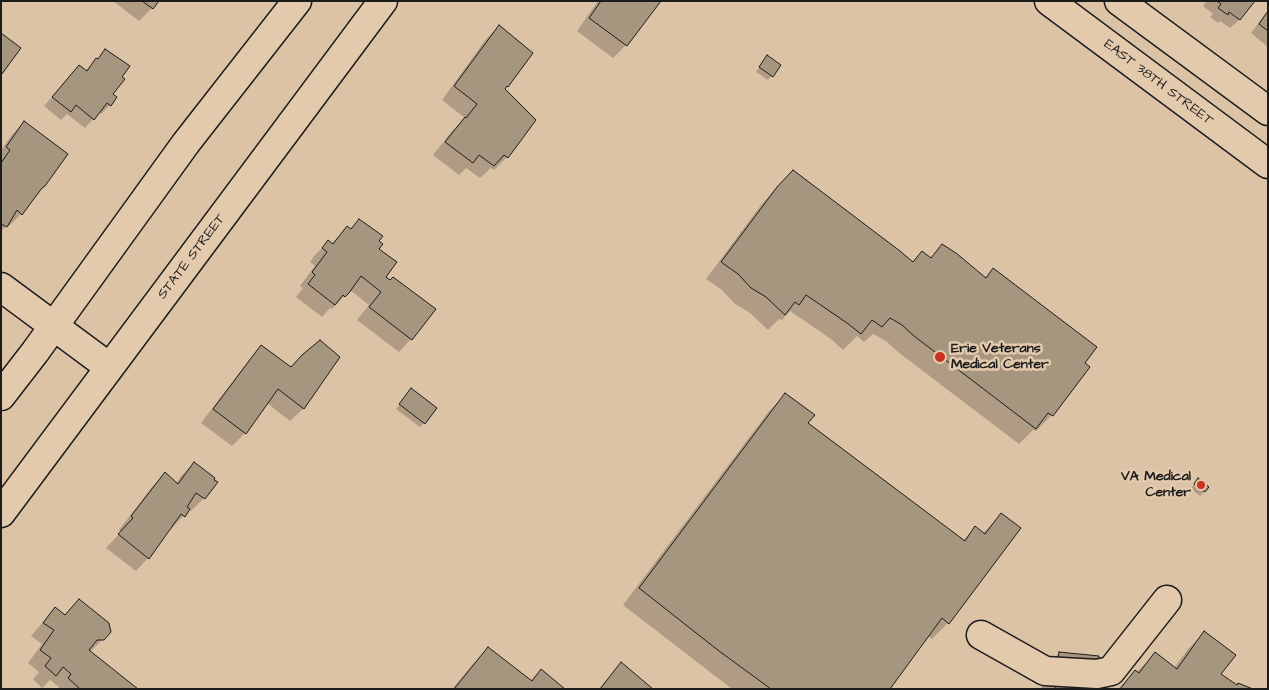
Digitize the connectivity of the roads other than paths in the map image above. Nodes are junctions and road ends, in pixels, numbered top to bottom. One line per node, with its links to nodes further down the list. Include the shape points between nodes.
1 (297, 1): 8 (street, via 186,143)
2 (383, 1): 9 (street, STATE STREET)
3 (1049, 1): 6 (street, EAST 38TH STREET)
4 (1119, 1): 5 (street)
5 (1268, 111)
6 (1268, 164)
7 (1, 288): 8 (street)
8 (53, 326): 9 (street); 10 (street)
9 (109, 367): 11 (street, STATE STREET)
10 (1, 396)
11 (1, 513)
12 (1167, 600): 13 (street, via 1111,671 1097,674 1045,671)
13 (980, 635)

